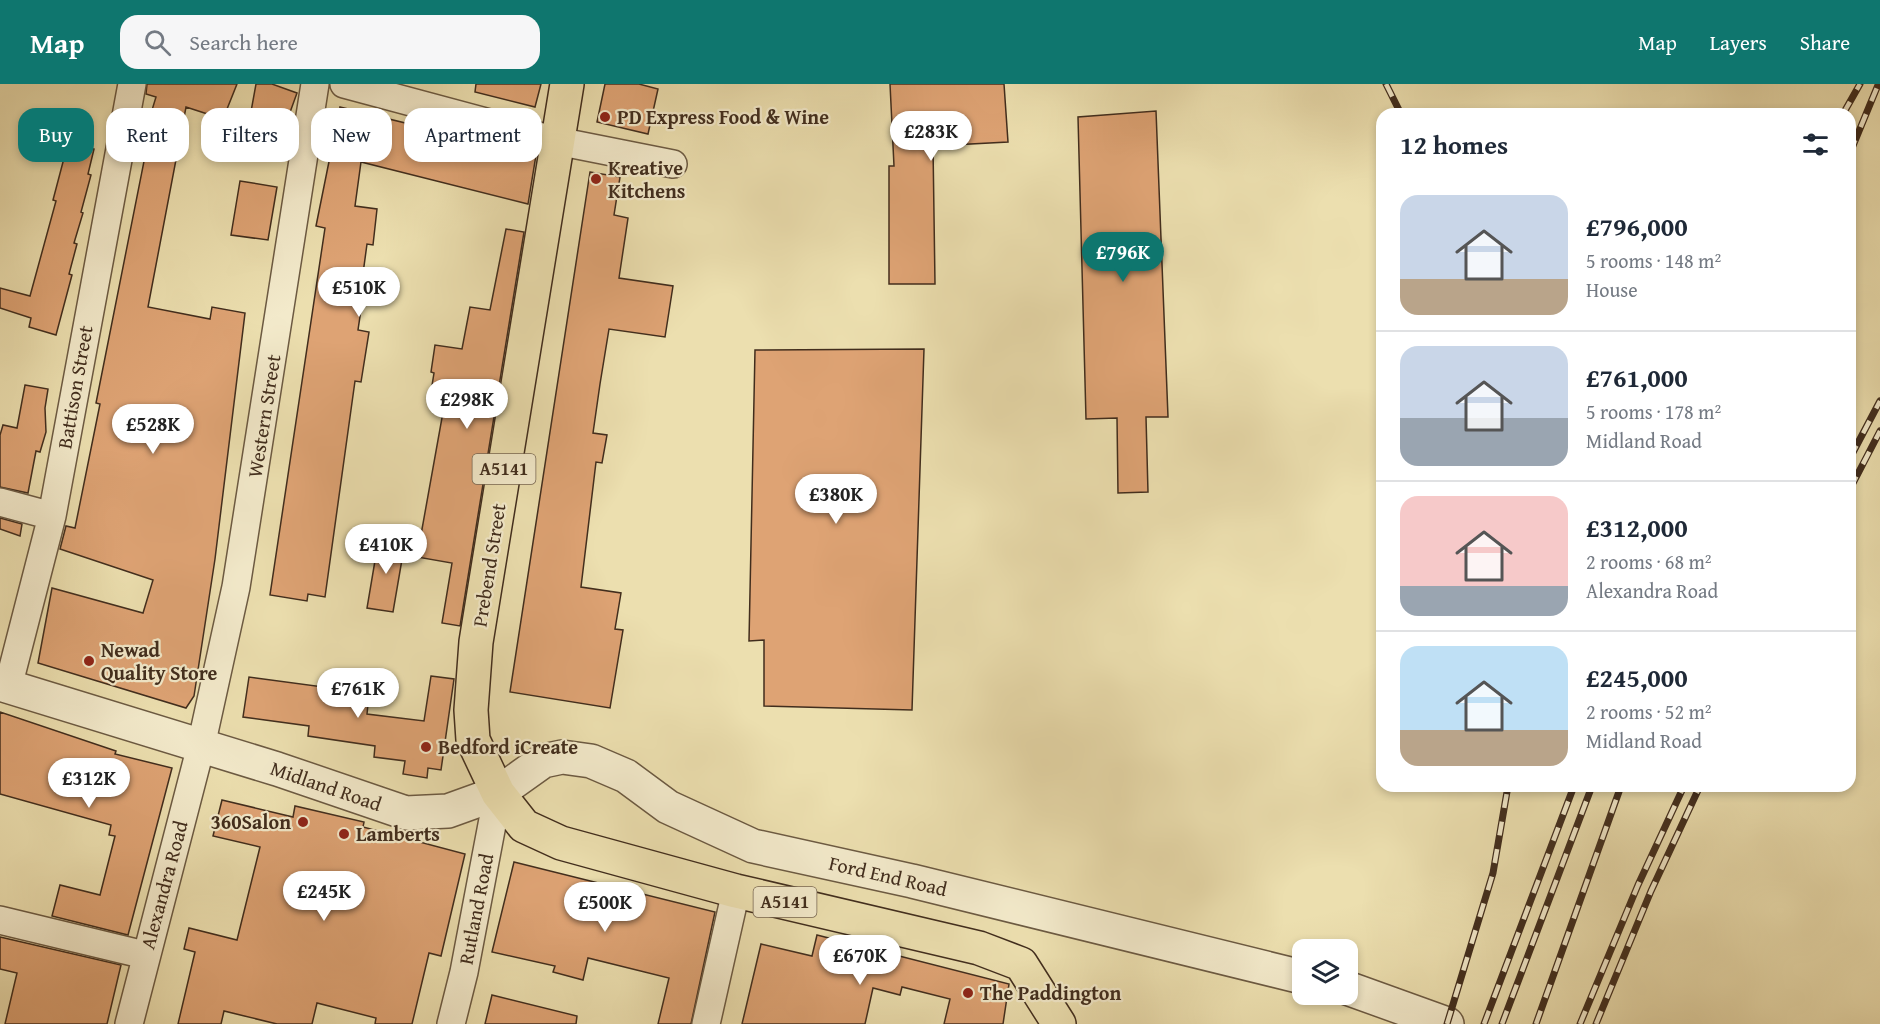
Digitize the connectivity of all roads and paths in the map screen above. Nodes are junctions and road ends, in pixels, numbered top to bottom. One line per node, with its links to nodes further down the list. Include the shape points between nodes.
1 (132, 84): 8 (street, Battison Street)
2 (315, 84): 10 (street, Western Street, via 236,587)
3 (344, 84): 5 (street)
4 (567, 84): 5 (main road, Prebend Street / A5141)
5 (557, 141): 6 (street); 11 (main road, Prebend Street / A5141, via 476,642 473,740)
6 (673, 164)
7 (0, 502): 8 (street)
8 (52, 516): 9 (street, Battison Street)
9 (4, 686): 10 (street, Midland Road)
10 (201, 746): 11 (street, Midland Road, via 406,813 448,811); 14 (street, Alexandra Road)
11 (498, 793): 12 (main road, A5141, via 524,826 561,843); 15 (street, Ford End Road, via 543,761 562,757 591,761 626,776 668,807 753,846); 18 (street, Rutland Road)
12 (736, 891): 19 (street); 20 (main road, A5141, via 979,948 1020,964)
13 (0, 920): 14 (street)
14 (145, 954): 17 (street, Alexandra Road)
15 (1292, 975)
16 (1358, 992): 21 (street)
17 (129, 1024)
18 (451, 1024)
19 (706, 1024)
20 (1059, 1024)
21 (1447, 1024)

